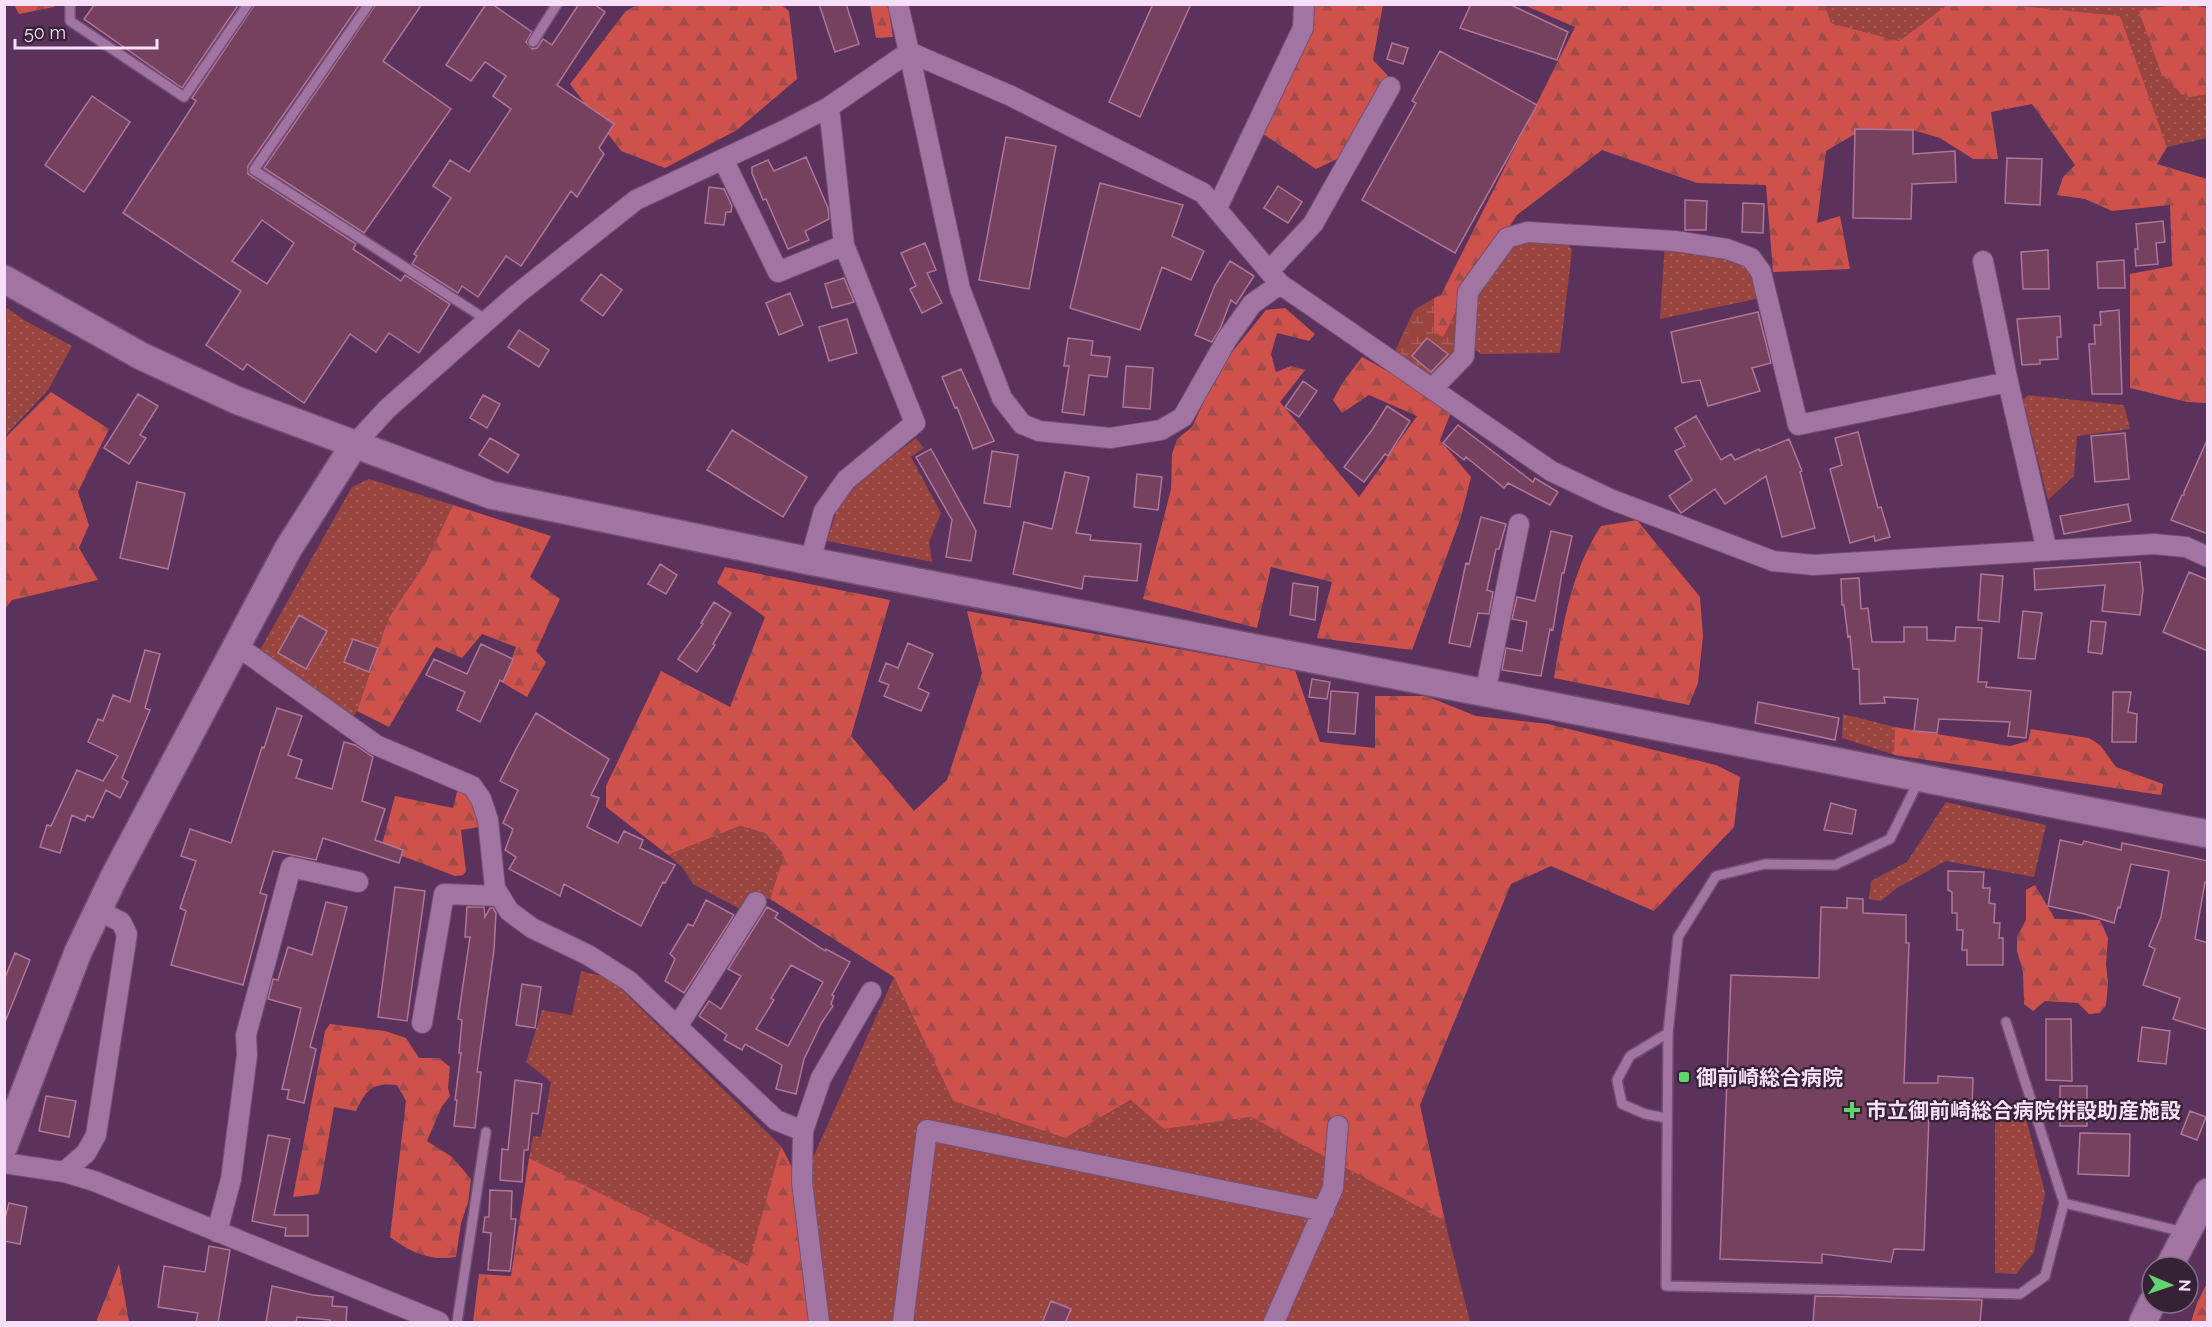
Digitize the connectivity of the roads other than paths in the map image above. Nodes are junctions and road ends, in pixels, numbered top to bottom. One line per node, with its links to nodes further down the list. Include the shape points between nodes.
1 (70, 4): 2 (lane, via 70,21 184,97)
2 (248, 4)
3 (369, 4): 17 (lane, via 254,170)
4 (558, 4): 7 (lane)
5 (898, 4): 8 (street)
6 (1304, 4): 12 (street, via 1303,28)
7 (533, 42)
8 (909, 52): 10 (street); 12 (street, via 1011,96 1203,193); 15 (street, via 960,289 1002,398 1022,424 1039,431 1110,438 1161,430 1183,417 1227,339)
9 (1390, 87): 15 (street, via 1313,224)
10 (829, 107): 11 (street); 13 (street)
11 (723, 159): 13 (street, via 778,272); 17 (street, via 636,200)
12 (1217, 208): 15 (street)
13 (844, 245): 24 (street, via 915,423 846,480 824,511)
14 (1983, 261): 18 (street)
15 (1274, 277): 19 (street)
16 (4, 279): 20 (street, via 141,356 236,400)
17 (487, 321): 20 (street, via 387,409)
18 (2008, 382): 19 (street, via 1798,425 1761,272 1751,258 1727,249 1676,240 1527,232 1507,237 1468,292 1464,356); 22 (street)
19 (1432, 388): 22 (street, via 1551,471 1610,499 1773,561 1814,566)
20 (354, 445): 24 (street, via 491,495); 25 (street, via 288,549)
21 (1519, 524): 26 (street)
22 (2047, 551): 23 (street, via 2154,544 2186,548)
23 (2208, 557)
24 (810, 561): 26 (street)
25 (236, 645): 30 (street, via 376,745 472,786 488,820 495,888); 32 (street)
26 (1485, 694): 27 (street)
27 (1920, 778): 28 (street); 37 (lane, via 1890,839 1835,865 1766,864 1716,876 1678,937)
28 (2208, 834)
29 (358, 882): 48 (street, via 291,867 246,1035 247,1055 231,1179)
30 (500, 896): 35 (street, via 444,894); 36 (street, via 509,911 532,928 588,955 629,981)
31 (756, 902): 36 (street)
32 (98, 910): 42 (street, via 78,952); 44 (street, via 121,922 127,934 96,1135 86,1153)
33 (871, 992): 40 (street, via 822,1078)
34 (2006, 1022): 45 (lane)
35 (422, 1023)
36 (677, 1027): 40 (street, via 776,1120)
37 (1668, 1033): 38 (lane); 38 (lane, via 1630,1056 1617,1080 1622,1104)
38 (1667, 1118): 45 (lane, via 1666,1286 2020,1294 2045,1276)
39 (1338, 1126): 46 (street, via 1333,1188)
40 (803, 1131): 52 (street, via 802,1182)
41 (486, 1132): 51 (lane)
42 (4, 1146)
43 (4, 1163): 44 (street)
44 (64, 1172): 48 (street)
45 (2064, 1203): 47 (lane)
46 (1324, 1211): 53 (street, via 927,1130); 54 (street)
47 (2199, 1214): 49 (street)
48 (217, 1232): 50 (street)
49 (2176, 1255)
50 (436, 1322)
51 (457, 1323)
52 (819, 1323)
53 (903, 1323)
54 (1274, 1323)

